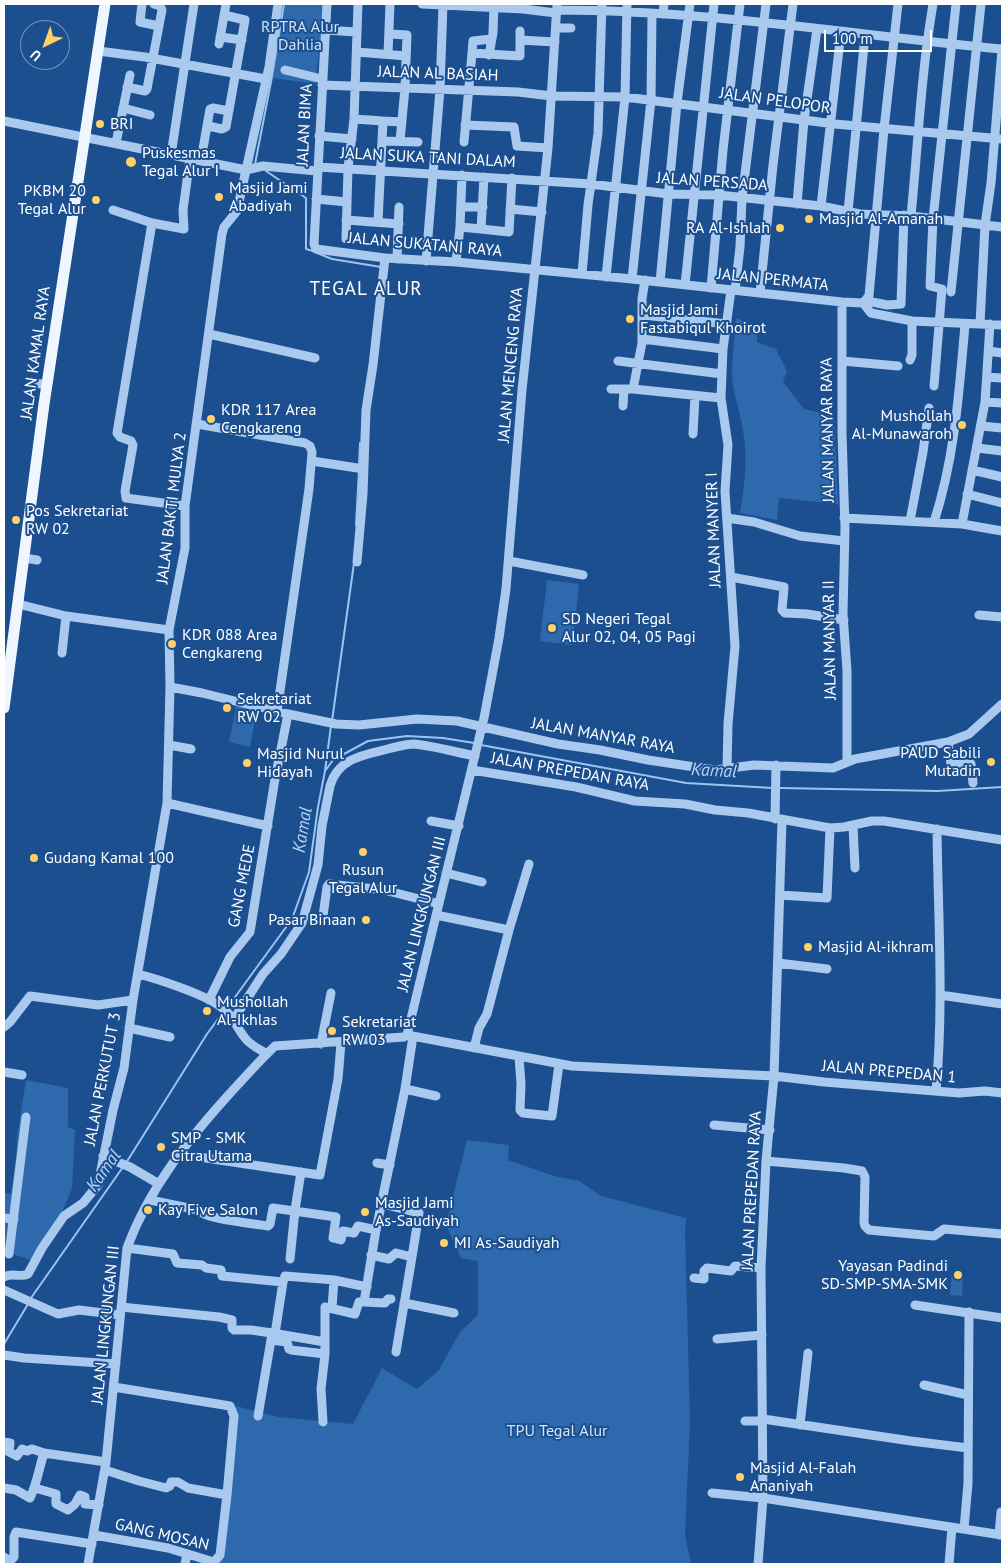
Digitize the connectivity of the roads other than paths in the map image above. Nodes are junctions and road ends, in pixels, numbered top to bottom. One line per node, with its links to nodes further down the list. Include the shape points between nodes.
1 (105, 4): 52 (main road, JALAN KAMAL RAYA)
2 (142, 4): 35 (street, via 140,22)
3 (154, 4): 35 (street, via 162,8)
4 (194, 4): 59 (street)
5 (226, 4): 29 (street)
6 (278, 4): 63 (street, JALAN BAKTI MULYA 2)
7 (327, 4): 39 (street, JALAN BIMA)
8 (358, 4): 40 (street)
9 (390, 4): 42 (street)
10 (422, 4): 11 (street)
11 (443, 4): 22 (street); 68 (street)
12 (664, 4): 28 (street)
13 (690, 4): 30 (street)
14 (714, 4): 31 (street)
15 (740, 4): 32 (street)
16 (766, 4): 33 (street, JALAN MANYER I)
17 (793, 4): 34 (street)
18 (898, 4): 44 (street)
19 (933, 4): 48 (street)
20 (956, 4): 49 (street)
21 (980, 4): 50 (street)
22 (494, 6): 23 (street); 45 (street)
23 (523, 6): 26 (street)
24 (602, 7): 25 (street); 26 (street); 71 (street)
25 (626, 8): 27 (street); 72 (street)
26 (557, 9): 36 (street, JALAN MENCENG RAYA)
27 (652, 14): 28 (street); 73 (street)
28 (663, 14): 30 (street)
29 (224, 15): 46 (street, via 245,20); 46 (street, via 219,41)
30 (689, 15): 31 (street); 74 (street)
31 (713, 18): 32 (street); 75 (street)
32 (738, 20): 33 (street); 77 (street)
33 (763, 22): 34 (street); 79 (street, JALAN MANYER I)
34 (790, 25): 38 (street); 81 (street)
35 (159, 26): 58 (street)
36 (556, 28): 37 (street); 47 (street, JALAN MENCENG RAYA)
37 (571, 28)
38 (817, 29): 41 (street); 84 (street)
39 (326, 30): 40 (street); 64 (street, JALAN BIMA)
40 (357, 32): 53 (street)
41 (841, 32): 43 (street); 87 (street)
42 (389, 34): 55 (street); 57 (street, via 407,35)
43 (865, 34): 44 (street); 90 (street)
44 (894, 38): 48 (street); 91 (street)
45 (491, 39): 54 (street, via 473,41); 56 (street)
46 (242, 40): 61 (street)
47 (554, 42): 56 (street, via 520,36 520,56); 70 (street, JALAN MENCENG RAYA)
48 (928, 42): 49 (street); 92 (street)
49 (953, 45): 50 (street); 93 (street)
50 (976, 47): 51 (street); 95 (street)
51 (1002, 49): 98 (street)
52 (98, 52): 58 (street); 96 (main road, JALAN KAMAL RAYA)
53 (357, 52): 55 (street); 65 (street)
54 (472, 53): 56 (street); 69 (street)
55 (388, 54): 57 (street)
56 (489, 55)
57 (406, 56): 67 (street)
58 (154, 59): 59 (street); 66 (street, via 146,90)
59 (184, 64): 61 (street); 105 (street)
60 (285, 70): 64 (street, JALAN AL BASIAH)
61 (236, 74): 63 (street); 78 (street)
62 (130, 75): 66 (street)
63 (266, 79): 110 (street, JALAN BAKTI MULYA 2)
64 (322, 82): 65 (street, JALAN AL BASIAH); 94 (street, JALAN BIMA)
65 (356, 86): 67 (street, JALAN AL BASIAH); 82 (street)
66 (127, 87): 76 (street)
67 (405, 88): 68 (street, JALAN AL BASIAH); 86 (street)
68 (440, 89): 69 (street, JALAN AL BASIAH); 113 (street)
69 (467, 90): 70 (street, JALAN AL BASIAH); 89 (street)
70 (552, 96): 71 (street, JALAN PELOPOR); 104 (street, JALAN MENCENG RAYA)
71 (599, 97): 72 (street, JALAN PELOPOR); 119 (street)
72 (625, 97): 73 (street, JALAN PELOPOR); 120 (street)
73 (651, 100): 74 (street, JALAN PELOPOR); 121 (street)
74 (677, 103): 75 (street, JALAN PELOPOR); 122 (street)
75 (704, 106): 77 (street, JALAN PELOPOR); 123 (street)
76 (123, 108): 80 (street); 103 (street)
77 (728, 110): 79 (street, JALAN PELOPOR); 124 (street)
78 (229, 111): 88 (street, via 224,129); 88 (street, via 211,108)
79 (752, 113): 81 (street, JALAN PELOPOR); 125 (street, JALAN MANYER I)
80 (150, 115)
81 (779, 117): 84 (street, JALAN PELOPOR); 127 (street)
82 (354, 119): 85 (street); 97 (street)
83 (4, 120): 96 (street)
84 (804, 120): 87 (street, JALAN PELOPOR); 129 (street)
85 (383, 121): 86 (street); 99 (street)
86 (402, 122): 100 (street)
87 (829, 124): 90 (street, JALAN PELOPOR); 132 (street)
88 (208, 126): 107 (street)
89 (465, 126): 102 (street); 104 (street, via 514,127 517,146)
90 (857, 126): 91 (street, JALAN PELOPOR); 137 (street)
91 (884, 129): 92 (street, JALAN PELOPOR); 138 (street)
92 (917, 132): 93 (street, JALAN PELOPOR); 139 (street)
93 (943, 134): 95 (street, JALAN PELOPOR); 140 (street)
94 (319, 136): 97 (street); 109 (street, JALAN BIMA)
95 (966, 136): 98 (street, JALAN PELOPOR); 143 (street)
96 (85, 138): 103 (street); 221 (main road, JALAN KAMAL RAYA, via 41,384)
97 (352, 139): 108 (street)
98 (998, 139): 146 (street)
99 (382, 140): 100 (street); 111 (street)
100 (400, 140): 101 (street)
101 (418, 142)
102 (464, 142)
103 (116, 143): 105 (street)
104 (548, 148): 117 (street, JALAN MENCENG RAYA)
105 (171, 155): 106 (street)
106 (190, 158): 107 (street); 144 (street, via 183,210 184,229)
107 (200, 160): 110 (street)
108 (348, 168): 109 (street, JALAN SUKA TANI DALAM); 111 (street, JALAN SUKA TANI DALAM); 128 (street)
109 (318, 169): 110 (street, JALAN SUKA TANI DALAM, via 260,167); 126 (street, JALAN BIMA)
110 (246, 170): 178 (street, JALAN BAKTI MULYA 2, via 237,211 222,234)
111 (381, 170): 112 (street, JALAN SUKA TANI DALAM); 142 (street)
112 (404, 172): 113 (street, JALAN SUKA TANI DALAM); 118 (street)
113 (432, 174): 114 (street, JALAN SUKA TANI DALAM); 154 (street)
114 (462, 175): 115 (street, JALAN SUKA TANI DALAM); 131 (street)
115 (484, 177): 116 (street, JALAN SUKA TANI DALAM); 133 (street)
116 (512, 178): 117 (street, JALAN SUKA TANI DALAM); 134 (street)
117 (541, 180): 119 (street, JALAN PERSADA); 136 (street, JALAN MENCENG RAYA)
118 (404, 183)
119 (591, 184): 120 (street, JALAN PERSADA); 157 (street)
120 (616, 188): 121 (street, JALAN PERSADA); 158 (street)
121 (640, 191): 122 (street, JALAN PERSADA); 159 (street)
122 (668, 194): 123 (street, JALAN PERSADA); 161 (street)
123 (694, 194): 124 (street, JALAN PERSADA); 162 (street)
124 (719, 195): 125 (street, JALAN PERSADA); 163 (street)
125 (742, 198): 127 (street, JALAN PERSADA); 164 (street, JALAN MANYER I, via 740,247)
126 (316, 199): 128 (street); 151 (street, JALAN BIMA)
127 (770, 201): 129 (street, JALAN PERSADA); 166 (street)
128 (347, 202): 141 (street)
129 (797, 204): 132 (street, JALAN PERSADA)
130 (399, 206): 145 (street)
131 (461, 206): 133 (street); 147 (street)
132 (821, 206): 137 (street, JALAN PERSADA)
133 (483, 207): 149 (street)
134 (510, 209): 136 (street); 149 (street, via 510,232)
135 (113, 210): 144 (street)
136 (542, 212): 156 (street, JALAN MENCENG RAYA)
137 (848, 212): 138 (street, JALAN PERSADA)
138 (876, 215): 139 (street, JALAN PERSADA); 168 (street, via 869,296)
139 (908, 215): 140 (street, JALAN PERSADA); 169 (street)
140 (933, 219): 143 (street, JALAN PERSADA); 172 (street, via 930,286 942,289)
141 (346, 220): 142 (street); 150 (street)
142 (378, 222): 145 (street)
143 (958, 222): 146 (street, JALAN PERSADA); 165 (street)
144 (152, 223): 213 (street, via 117,433 131,440 133,445 126,498)
145 (399, 224): 153 (street)
146 (985, 225): 148 (street, JALAN PERSADA); 175 (street)
147 (460, 226): 149 (street); 155 (street)
148 (1002, 227)
149 (481, 229)
150 (346, 239)
151 (314, 247): 152 (street, JALAN SUKATANI RAYA, via 319,251)
152 (385, 258): 153 (street, JALAN SUKATANI RAYA); 208 (street)
153 (397, 259): 154 (street, JALAN SUKATANI RAYA)
154 (426, 261): 155 (street, JALAN SUKATANI RAYA)
155 (456, 262): 156 (street, JALAN SUKATANI RAYA)
156 (535, 270): 157 (street, JALAN PERMATA); 223 (street, JALAN MENCENG RAYA)
157 (582, 274): 158 (street, JALAN PERMATA)
158 (606, 277): 159 (street, JALAN PERMATA)
159 (632, 279): 160 (street, JALAN PERMATA)
160 (645, 280): 161 (street, JALAN PERMATA); 170 (street)
161 (660, 282): 162 (street, JALAN PERMATA)
162 (685, 285): 163 (street, JALAN PERMATA)
163 (711, 288): 164 (street, JALAN PERMATA)
164 (733, 290): 166 (street, JALAN PERMATA); 173 (street, JALAN MANYER I)
165 (951, 292)
166 (760, 293): 167 (street, JALAN PERMATA)
167 (842, 302): 168 (street, JALAN PERMATA); 184 (street, JALAN MANYAR RAYA)
168 (865, 302): 169 (street); 171 (street, JALAN PERMATA, via 871,313)
169 (901, 304): 171 (street)
170 (643, 315): 173 (street); 179 (street)
171 (908, 320): 172 (street, JALAN PERMATA); 185 (street)
172 (939, 322): 174 (street, JALAN PERMATA); 192 (street)
173 (727, 324): 180 (street, JALAN MANYER I)
174 (965, 324): 175 (street, JALAN PERMATA); 217 (street, via 958,412 949,467)
175 (980, 324): 176 (street, JALAN PERMATA)
176 (990, 324): 177 (street, JALAN PERMATA); 181 (street)
177 (1002, 325)
178 (209, 334): 183 (street); 201 (street, JALAN BAKTI MULYA 2)
179 (642, 339): 180 (street); 187 (street)
180 (723, 349): 189 (street, JALAN MANYER I)
181 (989, 351): 182 (street); 190 (street)
182 (1002, 353)
183 (315, 358)
184 (842, 360): 188 (street); 215 (street, JALAN MANYAR RAYA)
185 (910, 360)
186 (618, 361): 187 (street)
187 (638, 364): 189 (street); 194 (street)
188 (898, 366)
189 (722, 374): 196 (street, JALAN MANYER I)
190 (987, 377): 191 (street); 197 (street)
191 (1002, 378)
192 (934, 386)
193 (611, 389): 194 (street)
194 (628, 389): 195 (street); 199 (street)
195 (695, 396): 196 (street); 204 (street)
196 (721, 398): 214 (street, JALAN MANYER I, via 728,445)
197 (985, 402): 198 (street); 202 (street)
198 (1002, 403)
199 (624, 406)
200 (929, 408): 216 (street)
201 (197, 424): 207 (street, via 305,442 312,449); 213 (street, JALAN BAKTI MULYA 2)
202 (981, 426): 203 (street); 205 (street)
203 (1002, 428)
204 (693, 434)
205 (977, 448): 206 (street); 209 (street)
206 (1002, 451)
207 (312, 461): 208 (street); 237 (street)
208 (361, 468): 224 (street)
209 (972, 470): 210 (street); 211 (street)
210 (1002, 477)
211 (967, 494): 212 (street); 218 (street)
212 (1002, 503)
213 (185, 506): 232 (street, JALAN BAKTI MULYA 2, via 185,548)
214 (727, 518): 220 (street, via 754,522 800,536); 226 (street, JALAN MANYER I)
215 (844, 518): 216 (street, JALAN MANYAR RAYA); 220 (street, JALAN MANYAR II)
216 (910, 521): 217 (street, JALAN MANYAR RAYA)
217 (934, 522): 218 (street, JALAN MANYAR RAYA)
218 (962, 524): 219 (street, JALAN MANYAR RAYA)
219 (1002, 531)
220 (844, 541): 231 (street, JALAN MANYAR II)
221 (24, 558): 222 (street); 227 (main road, JALAN KAMAL RAYA)
222 (37, 560)
223 (509, 561): 225 (street); 239 (street, JALAN MENCENG RAYA, via 493,676)
224 (357, 562)
225 (584, 575)
226 (731, 577): 231 (street, via 784,587 782,610 785,613); 246 (street, JALAN MANYER I, via 736,646)
227 (18, 604): 229 (street); 236 (main road, JALAN KAMAL RAYA)
228 (979, 615): 230 (street)
229 (66, 616): 232 (street); 233 (street)
230 (1002, 617)
231 (844, 620): 244 (street, JALAN MANYAR II)
232 (169, 630): 234 (street, JALAN BAKTI MULYA 2)
233 (62, 653)
234 (170, 687): 237 (street, JALAN MANYAR RAYA); 241 (street, JALAN BAKTI MULYA 2)
235 (1002, 704): 240 (street, JALAN MANYAR RAYA, via 969,734)
236 (4, 708)
237 (277, 712): 238 (street, JALAN MANYAR RAYA)
238 (288, 714): 239 (street, JALAN MANYAR RAYA, via 336,724 359,725 438,719); 252 (street, GANG MEDE)
239 (481, 732): 243 (street, JALAN LINGKUNGAN III); 246 (street, JALAN MANYAR RAYA, via 701,768)
240 (948, 742): 244 (street, JALAN MANYAR RAYA); 248 (street, via 951,764 971,764)
241 (169, 745): 242 (street); 249 (street, JALAN BAKTI MULYA 2)
242 (190, 748)
243 (475, 754): 247 (street, JALAN LINGKUNGAN III); 275 (street, via 413,744 365,754 341,766 329,792 318,865 302,923)
244 (847, 761): 245 (street, JALAN MANYAR RAYA, via 833,768)
245 (776, 765): 246 (street, JALAN MANYAR RAYA); 250 (street)
246 (727, 769)
247 (472, 770): 250 (street, JALAN PREPEDAN RAYA, via 576,787 635,801 685,804); 253 (street, JALAN LINGKUNGAN III)
248 (973, 782)
249 (167, 803): 252 (street); 269 (street, JALAN BAKTI MULYA 2)
250 (778, 819): 255 (street, JALAN PREPEDAN RAYA); 262 (street, JALAN PREPEDAN RAYA)
251 (431, 821): 253 (street)
252 (268, 826): 273 (street, GANG MEDE, via 250,932 230,957)
253 (459, 826): 260 (street, JALAN LINGKUNGAN III)
254 (854, 826): 255 (street, JALAN PREPEDAN RAYA); 256 (street, JALAN PREPEDAN RAYA, via 884,821); 259 (street)
255 (830, 828): 262 (street, via 827,898)
256 (937, 829): 257 (street, JALAN PREPEDAN RAYA); 271 (street)
257 (1002, 840)
258 (529, 864): 266 (street)
259 (855, 868)
260 (446, 873): 261 (street); 263 (street, JALAN LINGKUNGAN III)
261 (482, 882)
262 (780, 895): 267 (street, JALAN PREPEDAN RAYA)
263 (439, 904): 264 (street, JALAN LINGKUNGAN III); 265 (street, via 393,892 335,884 327,887)
264 (436, 915): 266 (street); 279 (street, JALAN LINGKUNGAN III)
265 (323, 916)
266 (509, 930): 282 (street, via 487,1014)
267 (778, 963): 268 (street); 288 (street, JALAN PREPEDAN RAYA)
268 (827, 968)
269 (138, 974): 272 (street, JALAN PERKUTUT 3); 273 (street)
270 (331, 993): 281 (street)
271 (940, 995): 274 (street); 290 (street)
272 (133, 1000): 276 (street, via 98,1004 30,996); 277 (street, JALAN PERKUTUT 3)
273 (209, 1000): 275 (street)
274 (1002, 1004)
275 (233, 1018): 283 (street, via 245,1038)
276 (4, 1026)
277 (129, 1028): 278 (street); 297 (street, JALAN PERKUTUT 3, via 124,1068)
278 (170, 1036)
279 (410, 1036): 280 (street, JALAN LINGKUNGAN III); 282 (street, JALAN PREPEDAN 1); 289 (street)
280 (341, 1043): 281 (street, JALAN LINGKUNGAN III); 301 (street, via 321,1174)
281 (321, 1044): 283 (street, JALAN LINGKUNGAN III, via 275,1046)
282 (474, 1048): 284 (street, JALAN PREPEDAN 1)
283 (266, 1054): 296 (street, JALAN LINGKUNGAN III)
284 (519, 1057): 285 (street, JALAN PREPEDAN 1); 285 (street, via 520,1110 523,1114 552,1116)
285 (559, 1064): 288 (street, JALAN PREPEDAN 1)
286 (4, 1072): 287 (street)
287 (22, 1074)
288 (774, 1076): 290 (street, JALAN PREPEDAN 1); 295 (street, JALAN PREPEDAN RAYA)
289 (405, 1089): 292 (street); 300 (street)
290 (936, 1091): 291 (street, JALAN PREPEDAN 1)
291 (1002, 1093)
292 (436, 1096)
293 (26, 1117): 307 (street)
294 (714, 1125): 295 (street)
295 (770, 1130): 298 (street, JALAN PREPEDAN RAYA)
296 (179, 1154): 301 (street); 302 (street, JALAN LINGKUNGAN III)
297 (103, 1156): 302 (street, JALAN PERKUTUT 3, via 119,1161); 316 (street, via 97,1187 81,1206 64,1216 28,1274)
298 (766, 1161): 309 (street, via 862,1171 865,1175 864,1219 869,1230 934,1236 944,1229); 315 (street, JALAN PREPEDAN RAYA)
299 (377, 1163): 300 (street)
300 (390, 1165): 304 (street)
301 (301, 1172): 305 (street)
302 (159, 1184): 303 (street, JALAN LINGKUNGAN III)
303 (150, 1200): 305 (street, via 198,1210 216,1218 268,1226 273,1208); 310 (street, JALAN LINGKUNGAN III, via 136,1224)
304 (382, 1204): 308 (street); 313 (street, via 419,1213)
305 (295, 1210): 308 (street, via 336,1217 335,1239 341,1240 343,1231 354,1233 358,1226); 314 (street)
306 (4, 1218): 307 (street)
307 (14, 1219): 311 (street)
308 (376, 1230): 312 (street)
309 (1002, 1234)
310 (128, 1248): 319 (street, via 173,1254 178,1263 221,1270 222,1276); 327 (street, JALAN LINGKUNGAN III)
311 (10, 1254)
312 (371, 1255): 313 (street, via 389,1259 396,1253); 320 (street)
313 (412, 1257): 324 (street)
314 (290, 1259)
315 (761, 1268): 317 (street, via 735,1266 732,1271 707,1268 704,1279); 331 (street, JALAN PREPEDAN RAYA)
316 (4, 1277)
317 (694, 1278)
318 (334, 1280): 319 (street, via 285,1276); 320 (street); 326 (street)
319 (283, 1282): 332 (street)
320 (367, 1287): 323 (street)
321 (4, 1290): 327 (street, via 58,1314 79,1310)
322 (391, 1299): 323 (street, via 384,1303)
323 (364, 1302): 326 (street, via 359,1302 355,1314)
324 (404, 1303): 329 (street); 335 (street)
325 (915, 1305): 328 (street)
326 (332, 1308): 334 (street, via 325,1307)
327 (121, 1311): 332 (street, via 220,1317 232,1320 234,1330 251,1330); 339 (street, JALAN LINGKUNGAN III)
328 (969, 1312): 330 (street); 342 (street)
329 (454, 1313)
330 (1002, 1318)
331 (762, 1335): 333 (street); 344 (street, JALAN PREPEDAN RAYA)
332 (272, 1336): 334 (street); 337 (street, via 287,1342 288,1349); 343 (street)
333 (717, 1339)
334 (325, 1342): 337 (street)
335 (396, 1352)
336 (808, 1353): 347 (street)
337 (325, 1354): 345 (street, via 321,1389)
338 (4, 1355): 339 (street)
339 (116, 1364): 341 (street, JALAN LINGKUNGAN III)
340 (924, 1385): 342 (street)
341 (114, 1387): 351 (street, JALAN LINGKUNGAN III); 355 (street, via 230,1406 234,1416)
342 (968, 1395): 349 (street)
343 (259, 1413)
344 (763, 1420): 346 (street); 347 (street); 356 (street, JALAN PREPEDAN RAYA)
345 (323, 1421)
346 (746, 1421)
347 (800, 1425): 349 (street)
348 (4, 1442): 350 (street, via 10,1443 9,1452 17,1456 22,1449)
349 (968, 1448): 360 (street)
350 (44, 1453): 351 (street); 353 (street)
351 (105, 1466): 355 (street, via 139,1481 166,1488 171,1482 178,1482 188,1488); 357 (street, JALAN LINGKUNGAN III)
352 (4, 1488): 353 (street, via 30,1498)
353 (36, 1488): 357 (street, via 56,1494 56,1504 68,1510 80,1496 85,1496 85,1504)
354 (712, 1493): 356 (street)
355 (227, 1495): 363 (street, GANG MOSAN, via 220,1555 213,1562)
356 (764, 1498): 359 (street); 367 (street, JALAN PREPEDAN RAYA)
357 (99, 1505): 362 (street, JALAN LINGKUNGAN III)
358 (1001, 1512): 361 (street)
359 (952, 1527): 360 (street); 368 (street)
360 (964, 1529): 361 (street)
361 (1001, 1535)
362 (93, 1540): 363 (street, GANG MOSAN, via 160,1547); 364 (street, GANG MOSAN, via 16,1532 14,1557 10,1561); 365 (street, JALAN LINGKUNGAN III)
363 (187, 1554): 366 (street)
364 (4, 1557)
365 (88, 1564)
366 (185, 1564)
367 (758, 1564)
368 (948, 1564)

